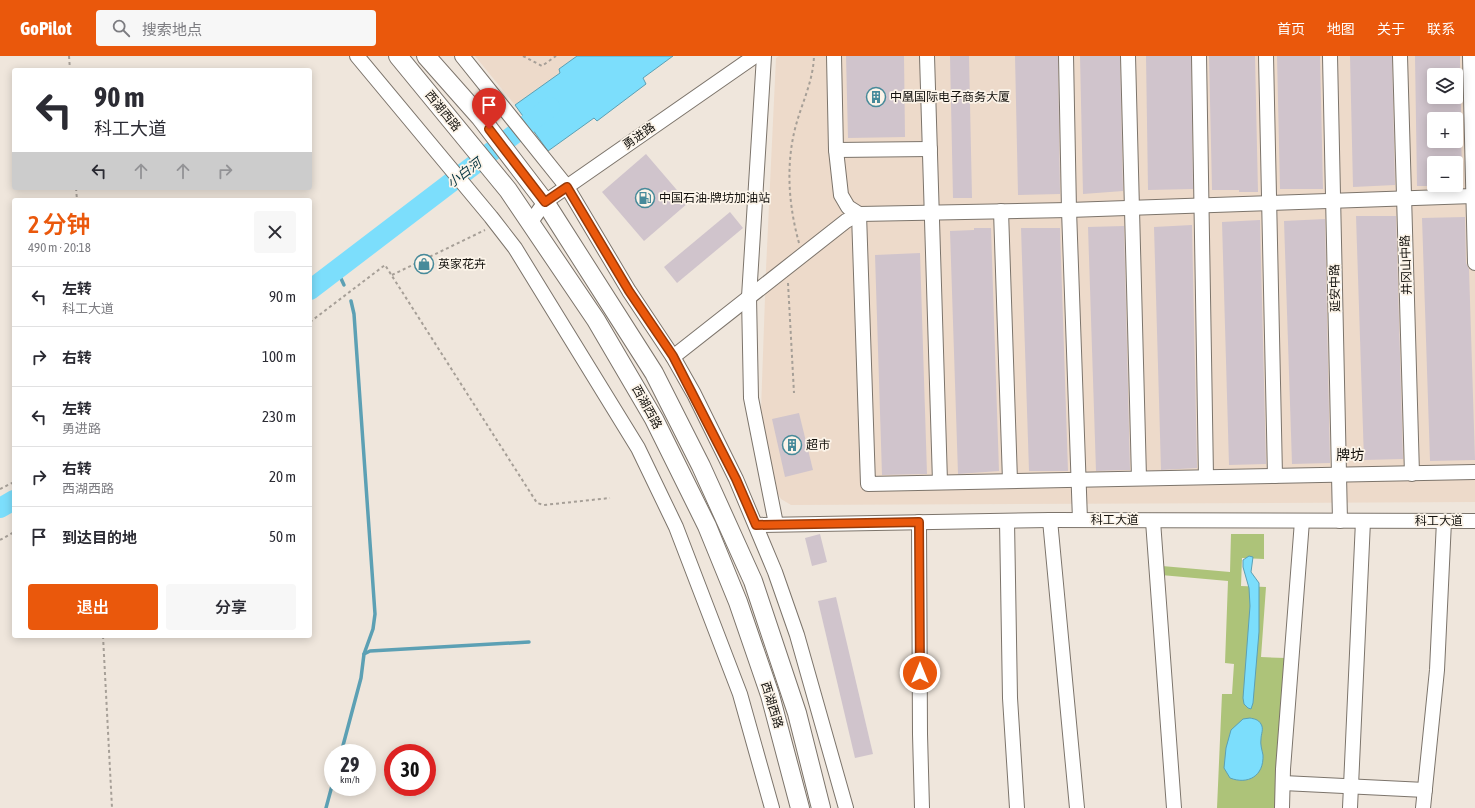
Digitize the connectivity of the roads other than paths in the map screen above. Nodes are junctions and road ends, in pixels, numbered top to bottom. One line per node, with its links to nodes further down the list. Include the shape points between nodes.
1 (358, 56): 59 (street, via 515,248 638,448 676,526 740,694)
2 (398, 56): 31 (main road, 西湖西路, via 508,190)
3 (426, 56): 23 (main road, 西湖西路, via 480,118)
4 (462, 56): 19 (street)
5 (755, 56): 19 (street, 勇进路)
6 (764, 56): 33 (street)
7 (834, 56): 18 (street)
8 (927, 56): 17 (street)
9 (1066, 56): 27 (street)
10 (1128, 56): 26 (street)
11 (1199, 56): 25 (street)
12 (1266, 56): 24 (street)
13 (1330, 56): 22 (street, 延安中路)
14 (1400, 56): 21 (street, 井冈山中路)
15 (1470, 56): 16 (street)
16 (1474, 134): 20 (street)
17 (930, 149): 18 (street); 29 (street)
18 (836, 150): 30 (street, via 841,195 848,207)
19 (567, 187): 23 (street, 勇进路); 34 (street, via 629,291)
20 (1473, 196): 21 (street); 32 (street)
21 (1404, 198): 22 (street); 36 (street, 井冈山中路)
22 (1333, 201): 24 (street); 37 (street, 延安中路)
23 (545, 202): 31 (street, 勇进路); 61 (main road, 西湖西路, via 654,373 701,466 753,581 779,655)
24 (1271, 203): 25 (street); 38 (street)
25 (1201, 206): 26 (street); 39 (street)
26 (1132, 208): 27 (street); 40 (street)
27 (1069, 210): 28 (street); 41 (street)
28 (1001, 211): 29 (street); 42 (street)
29 (932, 213): 30 (street); 43 (street)
30 (859, 214): 33 (street, via 846,221); 43 (street, via 868,484)
31 (530, 223): 60 (main road, 西湖西路, via 596,320 654,419 707,526 738,602 770,695)
32 (1475, 263)
33 (749, 297): 34 (street); 44 (street, via 751,398)
34 (673, 356): 55 (street, via 736,479)
35 (1475, 472): 36 (street)
36 (1412, 474): 37 (street)
37 (1339, 475): 38 (street); 50 (street, 延安中路)
38 (1275, 476): 39 (street)
39 (1206, 477): 40 (street)
40 (1140, 478): 41 (street)
41 (1078, 480): 42 (street); 46 (street)
42 (1010, 481): 43 (street)
43 (940, 482)
44 (775, 519)
45 (1050, 520): 46 (street, 科工大道); 48 (street, 科工大道); 65 (street)
46 (1080, 520): 47 (street, 科工大道)
47 (1153, 520): 49 (street, 科工大道); 66 (street)
48 (1007, 521): 54 (street, 科工大道); 64 (street, via 1010,698)
49 (1302, 521): 50 (street, 科工大道); 56 (street)
50 (1340, 521): 51 (street, 科工大道)
51 (1363, 521): 52 (street, 科工大道); 57 (street)
52 (1444, 521): 53 (street, 科工大道); 58 (street, via 1437,670)
53 (1475, 521)
54 (919, 522): 55 (street, 科工大道); 63 (street)
55 (756, 525): 62 (street, via 797,635)
56 (1283, 783): 57 (street); 67 (street)
57 (1351, 786): 58 (street); 68 (street)
58 (1425, 790): 69 (street)
59 (772, 808)
60 (800, 808)
61 (821, 808)
62 (846, 808)
63 (922, 808)
64 (1017, 808)
65 (1077, 808)
66 (1174, 808)
67 (1282, 808)
68 (1350, 808)
69 (1423, 808)

